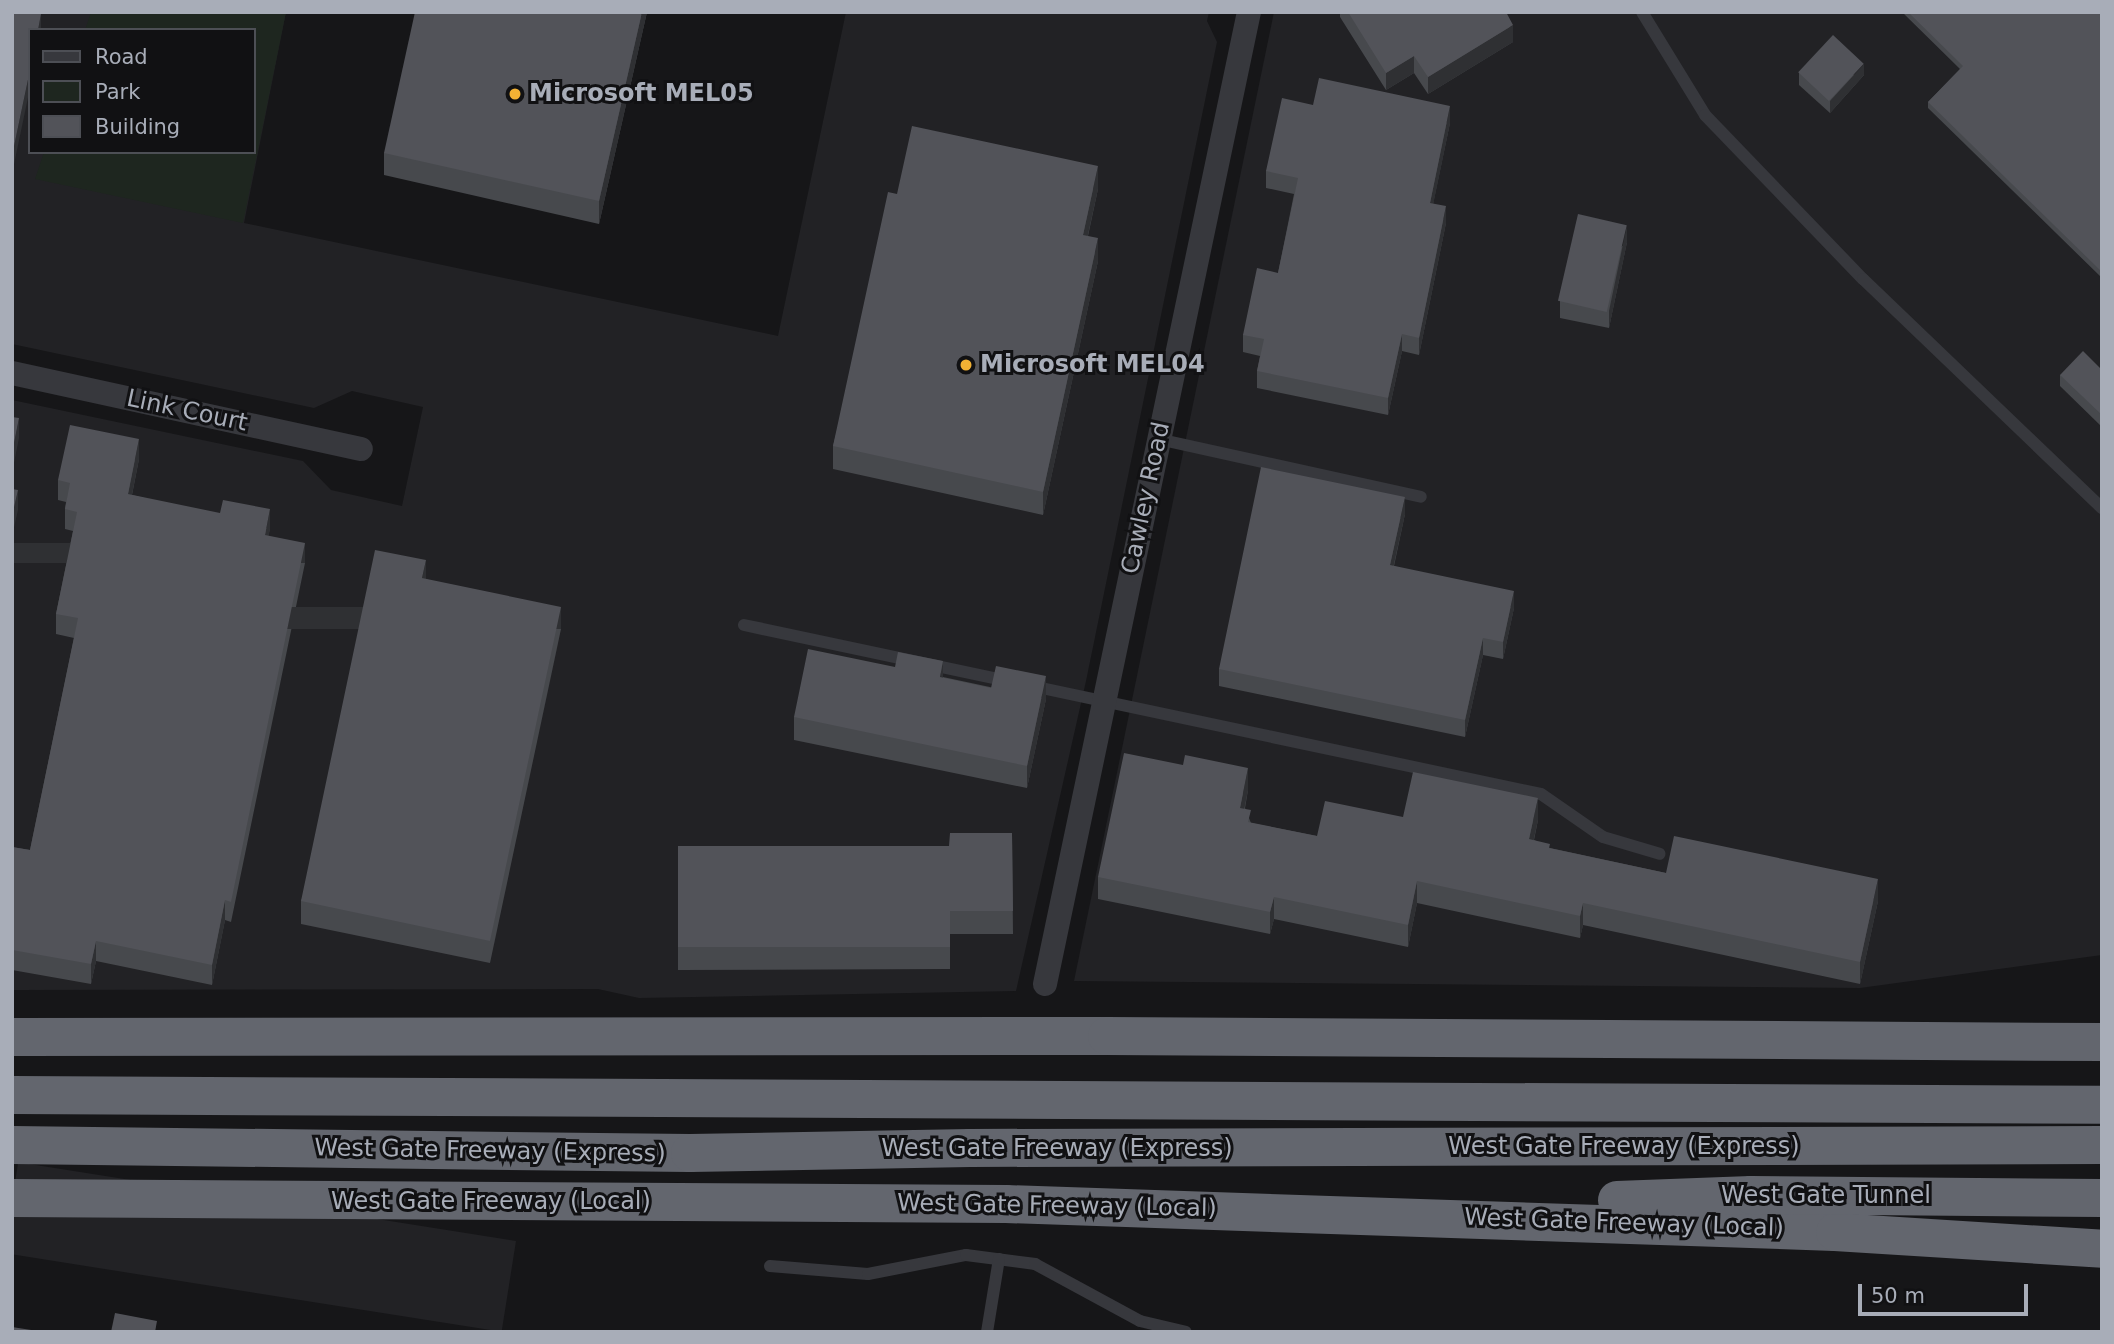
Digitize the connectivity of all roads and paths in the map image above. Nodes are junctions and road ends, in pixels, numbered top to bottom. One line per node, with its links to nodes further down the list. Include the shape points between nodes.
1 (1249, 12): 4 (street, Cawley Road)
2 (1642, 12): 7 (lane, via 1705,116 1863,279)
3 (12, 373): 5 (street, Link Court)
4 (1158, 439): 6 (lane); 9 (street, Cawley Road)
5 (361, 449)
6 (1421, 497)
7 (2102, 509)
8 (744, 625): 9 (lane)
9 (1104, 702): 10 (lane, via 1541,794 1603,837); 11 (street, Cawley Road)
10 (1660, 854)
11 (1045, 984)
12 (12, 1037): 13 (highway, via 1107,1036)
13 (2102, 1042)
14 (12, 1095): 15 (highway, West Gate Freeway (Express))
15 (2102, 1105)
16 (12, 1144): 17 (highway, West Gate Freeway (Express), via 690,1153)
17 (2102, 1145)
18 (12, 1198): 20 (highway, West Gate Freeway (Local), via 1006,1203)
19 (2102, 1198): 20 (highway, West Gate Tunnel, via 1751,1195)
20 (1341, 1212): 21 (highway, West Gate Freeway (Local), via 1835,1232)
21 (2102, 1249)
22 (999, 1259): 23 (lane, via 938,1258 898,1271 868,1274); 24 (lane); 25 (lane, via 1035,1264 1140,1321)
23 (770, 1266)
24 (987, 1332)
25 (1186, 1332)

